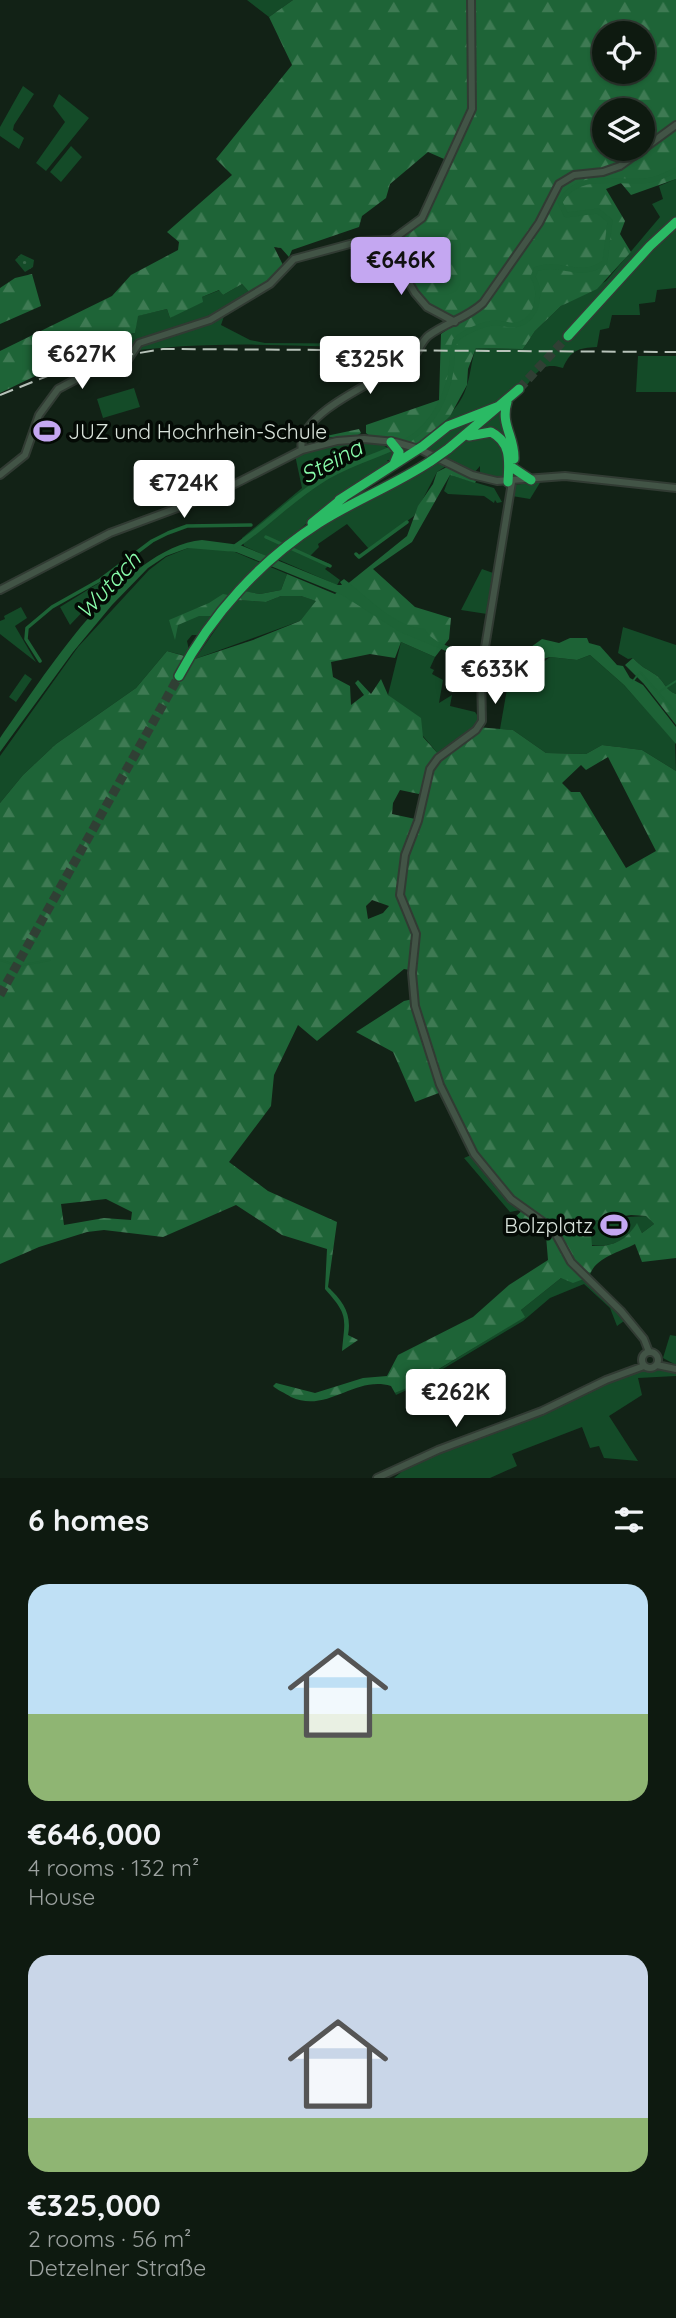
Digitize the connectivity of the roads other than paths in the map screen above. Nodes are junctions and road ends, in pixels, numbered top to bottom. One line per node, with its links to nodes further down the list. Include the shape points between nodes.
1 (471, 0): 4 (main road, via 472,109 422,218)
2 (676, 125): 5 (main road, via 620,166 574,175 559,184 539,223 483,303)
3 (676, 222): 6 (highway)
4 (385, 242): 5 (main road, via 415,293 427,307); 16 (main road, via 361,242 301,256 270,284 210,320 152,336 139,343 127,361 103,365 53,394 39,415 25,455)
5 (454, 323): 9 (main road, via 430,335 407,363 334,404)
6 (568, 336)
7 (519, 389): 8 (highway)
8 (505, 402): 10 (highway); 13 (highway, via 454,422); 15 (highway, via 503,419 514,448)
9 (304, 437): 11 (main road, via 309,443); 14 (main road)
10 (464, 437): 19 (highway, via 486,432 500,438 509,457); 24 (highway, bridge, via 422,467)
11 (322, 443): 12 (main road, via 361,439); 14 (main road)
12 (393, 443): 13 (main road); 22 (highway, via 399,455 393,464)
13 (415, 448): 18 (main road); 22 (highway)
14 (304, 449): 25 (main road, via 215,494 110,533)
15 (513, 468): 17 (highway); 19 (highway)
16 (0, 475)
17 (531, 480): 19 (main road); 20 (main road, via 571,476)
18 (496, 481): 19 (main road); 21 (main road)
19 (510, 482): 21 (main road); 23 (main road)
20 (676, 488)
21 (507, 493): 23 (main road)
22 (339, 500): 24 (highway)
23 (507, 504): 27 (main road, via 481,672 482,721 430,769 405,855 400,895 416,934 414,1000 440,1085 474,1154 511,1199 553,1229 571,1262 621,1311)
24 (298, 537): 26 (highway, via 260,569 222,612)
25 (2, 589)
26 (179, 676)
27 (649, 1352): 28 (main road, via 656,1355); 29 (main road, via 643,1357)
28 (657, 1365): 29 (main road); 30 (main road)
29 (644, 1366): 31 (main road)
30 (676, 1369)
31 (377, 1478)

